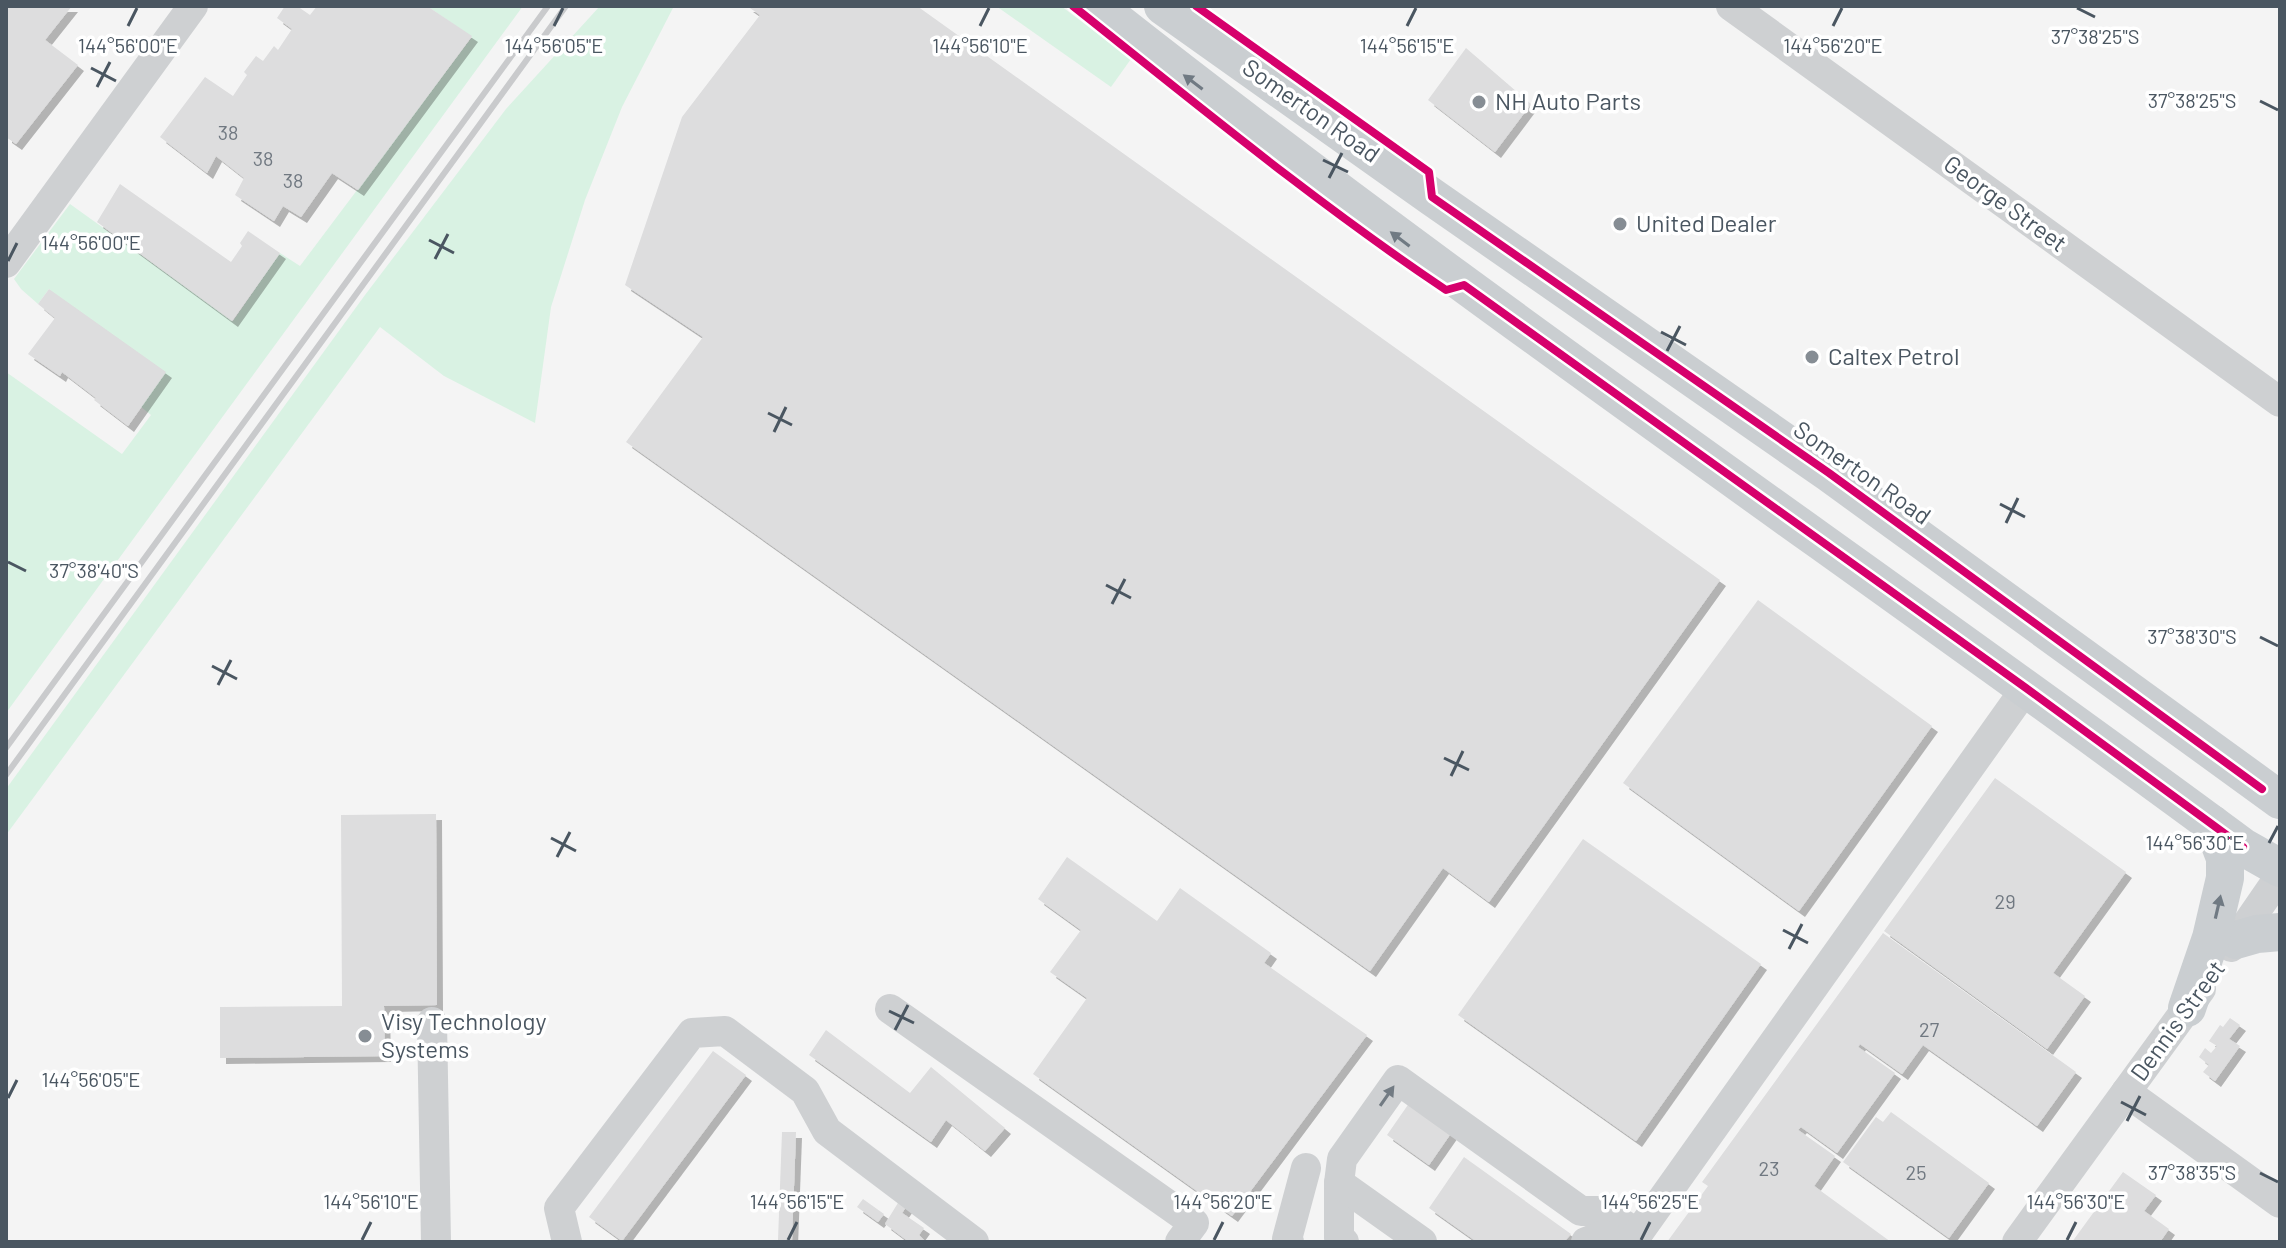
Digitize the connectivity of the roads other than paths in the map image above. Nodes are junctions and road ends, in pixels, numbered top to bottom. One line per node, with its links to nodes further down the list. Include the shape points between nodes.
1 (193, 6): 5 (street)
2 (1097, 6): 9 (main road, Somerton Road, one-way to 2, via 1403,241)
3 (1163, 6): 8 (main road, Somerton Road)
4 (1731, 6): 7 (street, George Street)
5 (16, 229): 6 (street)
6 (6, 263)
7 (2280, 402)
8 (1829, 473): 9 (main road); 11 (main road, Somerton Road)
9 (1794, 524): 10 (main road, Somerton Road)
10 (2026, 688): 12 (main road, Somerton Road); 24 (street)
11 (2280, 800)
12 (2212, 824): 13 (main road, Somerton Road); 17 (main road, one-way to 12, via 2225,878 2225,858)
13 (2280, 868)
14 (2280, 876): 16 (street, Dennis Street)
15 (2280, 932): 16 (main road)
16 (2236, 940): 17 (street, Dennis Street)
17 (2187, 1008): 20 (street, Dennis Street)
18 (890, 1009): 28 (street, via 1194,1223)
19 (432, 1022): 25 (street)
20 (2126, 1092): 23 (street); 33 (street, Dennis Street)
21 (1306, 1168): 29 (street)
22 (1339, 1183): 24 (street, one-way to 24, via 1342,1159 1398,1080 1581,1211 1602,1211); 30 (street, via 1339,1238); 31 (street)
23 (2280, 1203)
24 (1628, 1239): 32 (street, via 1604,1235)
25 (436, 1242)
26 (567, 1242): 27 (street, via 559,1208 692,1033 725,1031 805,1091 827,1131)
27 (974, 1242)
28 (1180, 1242)
29 (1289, 1242)
30 (1344, 1242)
31 (1422, 1242)
32 (1586, 1242)
33 (2017, 1242)

